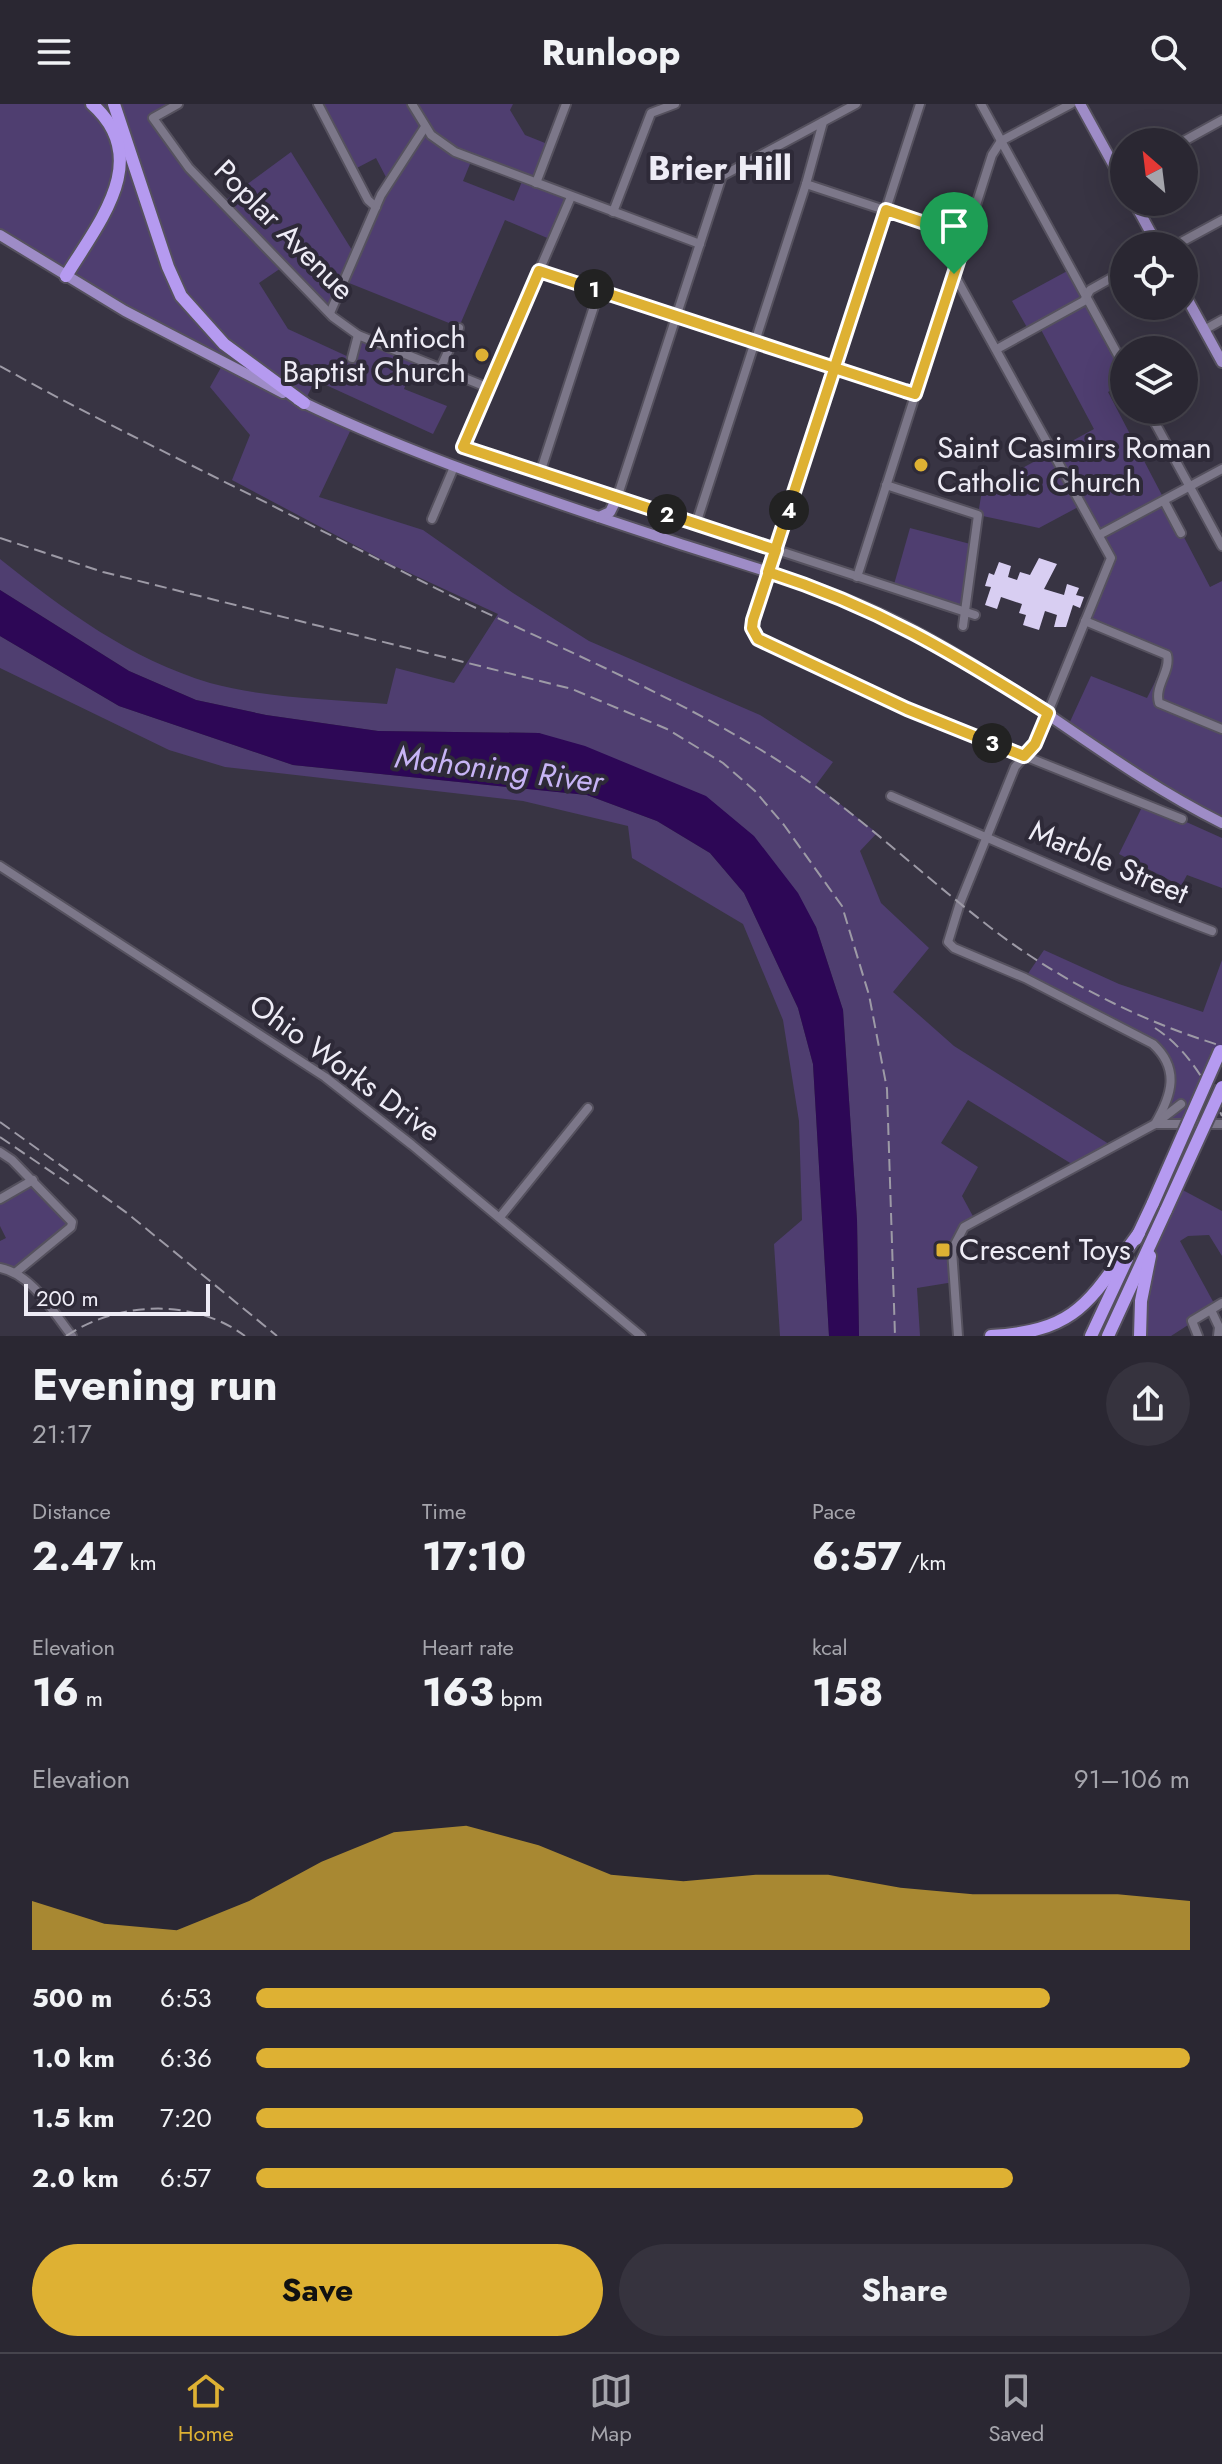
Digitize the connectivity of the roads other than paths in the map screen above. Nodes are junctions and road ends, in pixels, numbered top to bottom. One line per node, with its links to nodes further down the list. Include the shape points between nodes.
1 (92, 104): 33 (highway, via 117,140 119,178)
2 (114, 104): 53 (highway, via 181,296 224,344)
3 (178, 104): 37 (street, Poplar Avenue, via 153,118 189,168)
4 (318, 104): 23 (street)
5 (412, 104): 16 (street)
6 (566, 104): 20 (street)
7 (675, 104): 13 (street)
8 (856, 104): 15 (street)
9 (920, 104): 24 (street)
10 (981, 104): 18 (street)
11 (1071, 104): 18 (street)
12 (1080, 104): 19 (main road)
13 (652, 109): 25 (street)
14 (1222, 120): 17 (street)
15 (823, 122): 21 (street); 30 (street, via 723,174)
16 (425, 127): 20 (street, via 448,149); 23 (street)
17 (1198, 133)
18 (1001, 141): 29 (street); 36 (street)
19 (1110, 156)
20 (536, 183): 22 (street)
21 (806, 184): 24 (street); 45 (street)
22 (571, 197): 25 (street); 31 (street)
23 (376, 207): 37 (street)
24 (886, 210): 29 (street); 50 (street)
25 (613, 212): 30 (street)
26 (1222, 220): 27 (street)
27 (1198, 233)
28 (0, 235): 33 (main road)
29 (966, 237): 32 (street)
30 (700, 244): 38 (street)
31 (539, 271): 35 (street); 51 (street)
32 (954, 274): 46 (street); 52 (street)
33 (66, 276): 53 (main road)
34 (1110, 279): 36 (street)
35 (599, 291): 38 (street); 57 (street)
36 (1086, 296): 44 (street); 46 (street)
37 (330, 313): 43 (street, Poplar Avenue)
38 (677, 316): 45 (street); 60 (street)
39 (1198, 319): 42 (main road)
40 (1222, 320): 42 (street)
41 (459, 328): 49 (street)
42 (1204, 330): 48 (main road)
43 (358, 335): 47 (street); 49 (street, Poplar Avenue)
44 (1110, 340)
45 (755, 342): 50 (street); 64 (street)
46 (997, 349): 66 (street)
47 (352, 358)
48 (1222, 362)
49 (441, 367): 51 (street, Poplar Avenue)
50 (834, 368): 52 (street); 68 (street)
51 (489, 388): 57 (street, via 463,447)
52 (915, 394): 58 (street)
53 (304, 403): 55 (main road)
54 (1156, 424): 59 (street)
55 (454, 467): 62 (main road); 63 (street)
56 (1222, 469): 59 (street)
57 (540, 473): 60 (street)
58 (886, 485): 70 (street); 71 (street, via 978,515)
59 (1190, 486): 61 (street); 67 (street)
60 (617, 498): 62 (main road, via 610,512); 64 (street)
61 (1164, 501): 65 (street); 66 (street)
62 (599, 517): 69 (main road)
63 (432, 519)
64 (696, 524): 68 (street)
65 (1181, 533)
66 (1099, 535): 72 (street, via 1111,558)
67 (1222, 546)
68 (776, 550): 69 (street); 70 (street)
69 (768, 572): 74 (main road, via 912,630); 76 (street, via 753,620 761,642)
70 (857, 577): 71 (street)
71 (970, 613): 73 (street)
72 (1085, 621): 74 (street); 75 (street, via 1168,656 1159,703)
73 (963, 626)
74 (1048, 713): 76 (street); 79 (main road)
75 (1222, 729)
76 (1024, 756): 78 (street); 80 (street)
77 (891, 796): 80 (street, Marble Street)
78 (1182, 819)
79 (1222, 823)
80 (987, 836): 82 (street, Marble Street); 84 (street, via 949,945 1153,1044 1168,1062)
81 (0, 866): 94 (street, Ohio Works Drive, via 325,1077)
82 (1212, 931)
83 (1221, 1048): 96 (highway, bridge)
84 (1172, 1085): 86 (street); 89 (street)
85 (1222, 1087): 95 (highway, bridge)
86 (1181, 1104): 88 (street); 89 (street)
87 (588, 1108): 94 (street)
88 (1201, 1122): 89 (street); 90 (street)
89 (1155, 1124): 103 (street, via 959,1234 952,1260)
90 (1222, 1124)
91 (0, 1152): 92 (street)
92 (33, 1180): 93 (street); 98 (street, via 72,1225)
93 (0, 1199)
94 (500, 1217): 102 (street, Ohio Works Drive)
95 (1156, 1231): 106 (highway); 107 (highway, via 1142,1293)
96 (1139, 1233): 104 (highway, via 1098,1289 1064,1320 1036,1332); 105 (highway)
97 (0, 1268): 98 (street)
98 (15, 1273): 101 (street)
99 (1222, 1303): 100 (street)
100 (1211, 1310): 108 (street, via 1192,1321); 109 (street)
101 (72, 1336)
102 (641, 1336)
103 (958, 1336)
104 (991, 1336)
105 (1091, 1336)
106 (1108, 1336)
107 (1140, 1336)
108 (1198, 1336)
109 (1218, 1336)

